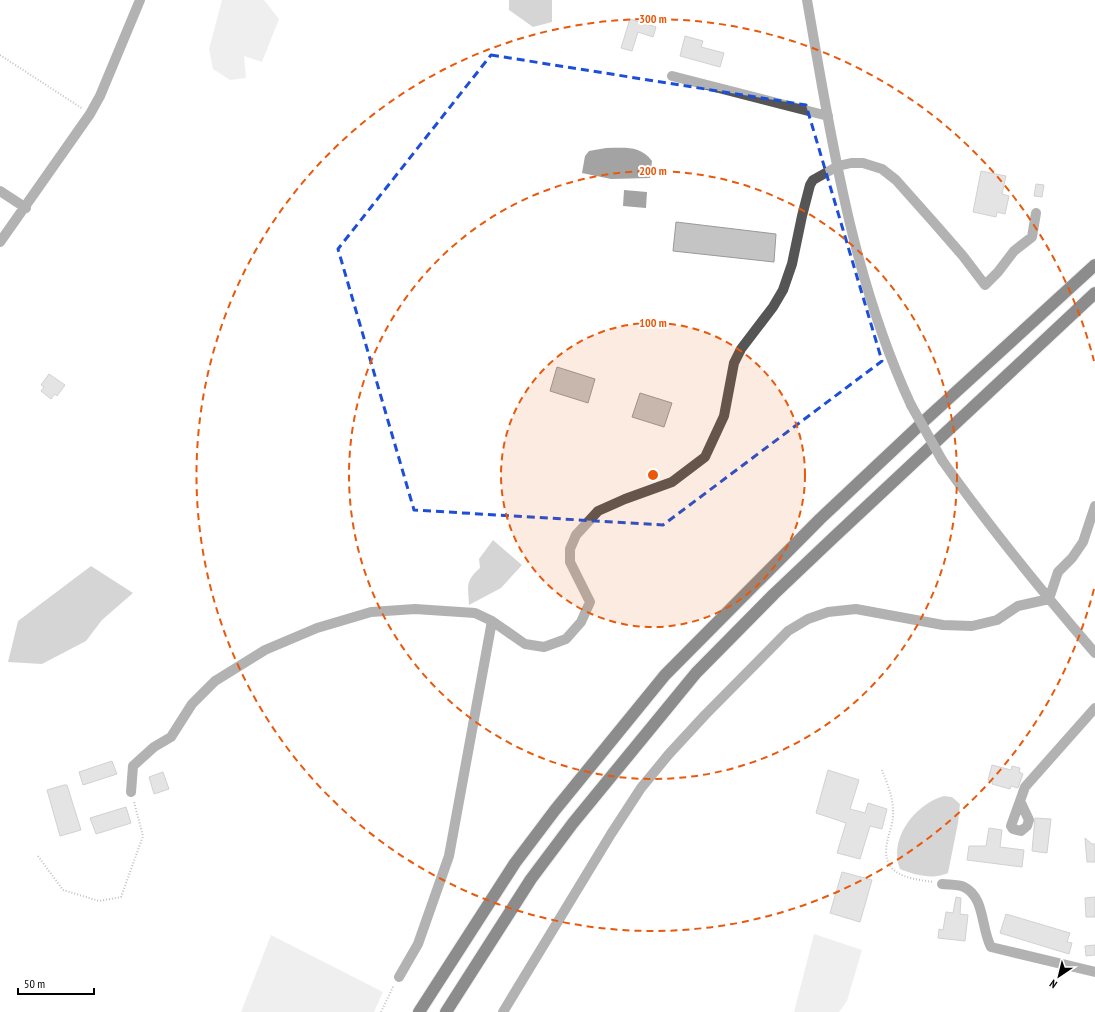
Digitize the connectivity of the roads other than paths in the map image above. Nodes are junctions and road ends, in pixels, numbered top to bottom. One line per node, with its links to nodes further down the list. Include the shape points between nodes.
1 (140, 0): 7 (street, via 100,96)
2 (807, 0): 4 (street)
3 (672, 76): 4 (street)
4 (828, 116): 5 (street)
5 (838, 166): 8 (street, via 863,163 882,169 896,180 985,285 1014,251 1032,237); 13 (street, bridge, via 865,283 886,347 911,405 942,460 968,498); 14 (street, via 813,180 810,186 792,264 783,290 750,335 734,363 724,416 705,456 672,482 598,511 576,535 570,549 570,562 590,602 582,622 566,639 544,647 526,644)
6 (0, 191): 7 (street)
7 (26, 208): 9 (street)
8 (1036, 213)
9 (0, 242)
10 (1095, 265): 22 (highway, via 820,519 665,675 515,863)
11 (1095, 293): 23 (highway, via 828,543 696,673 577,817 531,879)
12 (1095, 506): 13 (street, via 1083,542 1058,572)
13 (1049, 599): 15 (street); 24 (street, via 1018,606 997,620 972,626 943,625 856,609 828,612 788,631 705,715 641,788)
14 (492, 621): 17 (street, via 475,613 415,608 371,612 317,628 265,650 215,681 192,704 171,737 154,747 133,766); 21 (street, via 449,856 418,944)
15 (1095, 653)
16 (1095, 708): 18 (street, via 1026,787)
17 (131, 792)
18 (1020, 801)
19 (942, 884): 20 (street, via 963,886 972,894 978,903 986,938 991,947)
20 (1095, 972)
21 (398, 977)
22 (418, 1012)
23 (446, 1012)
24 (503, 1012)

